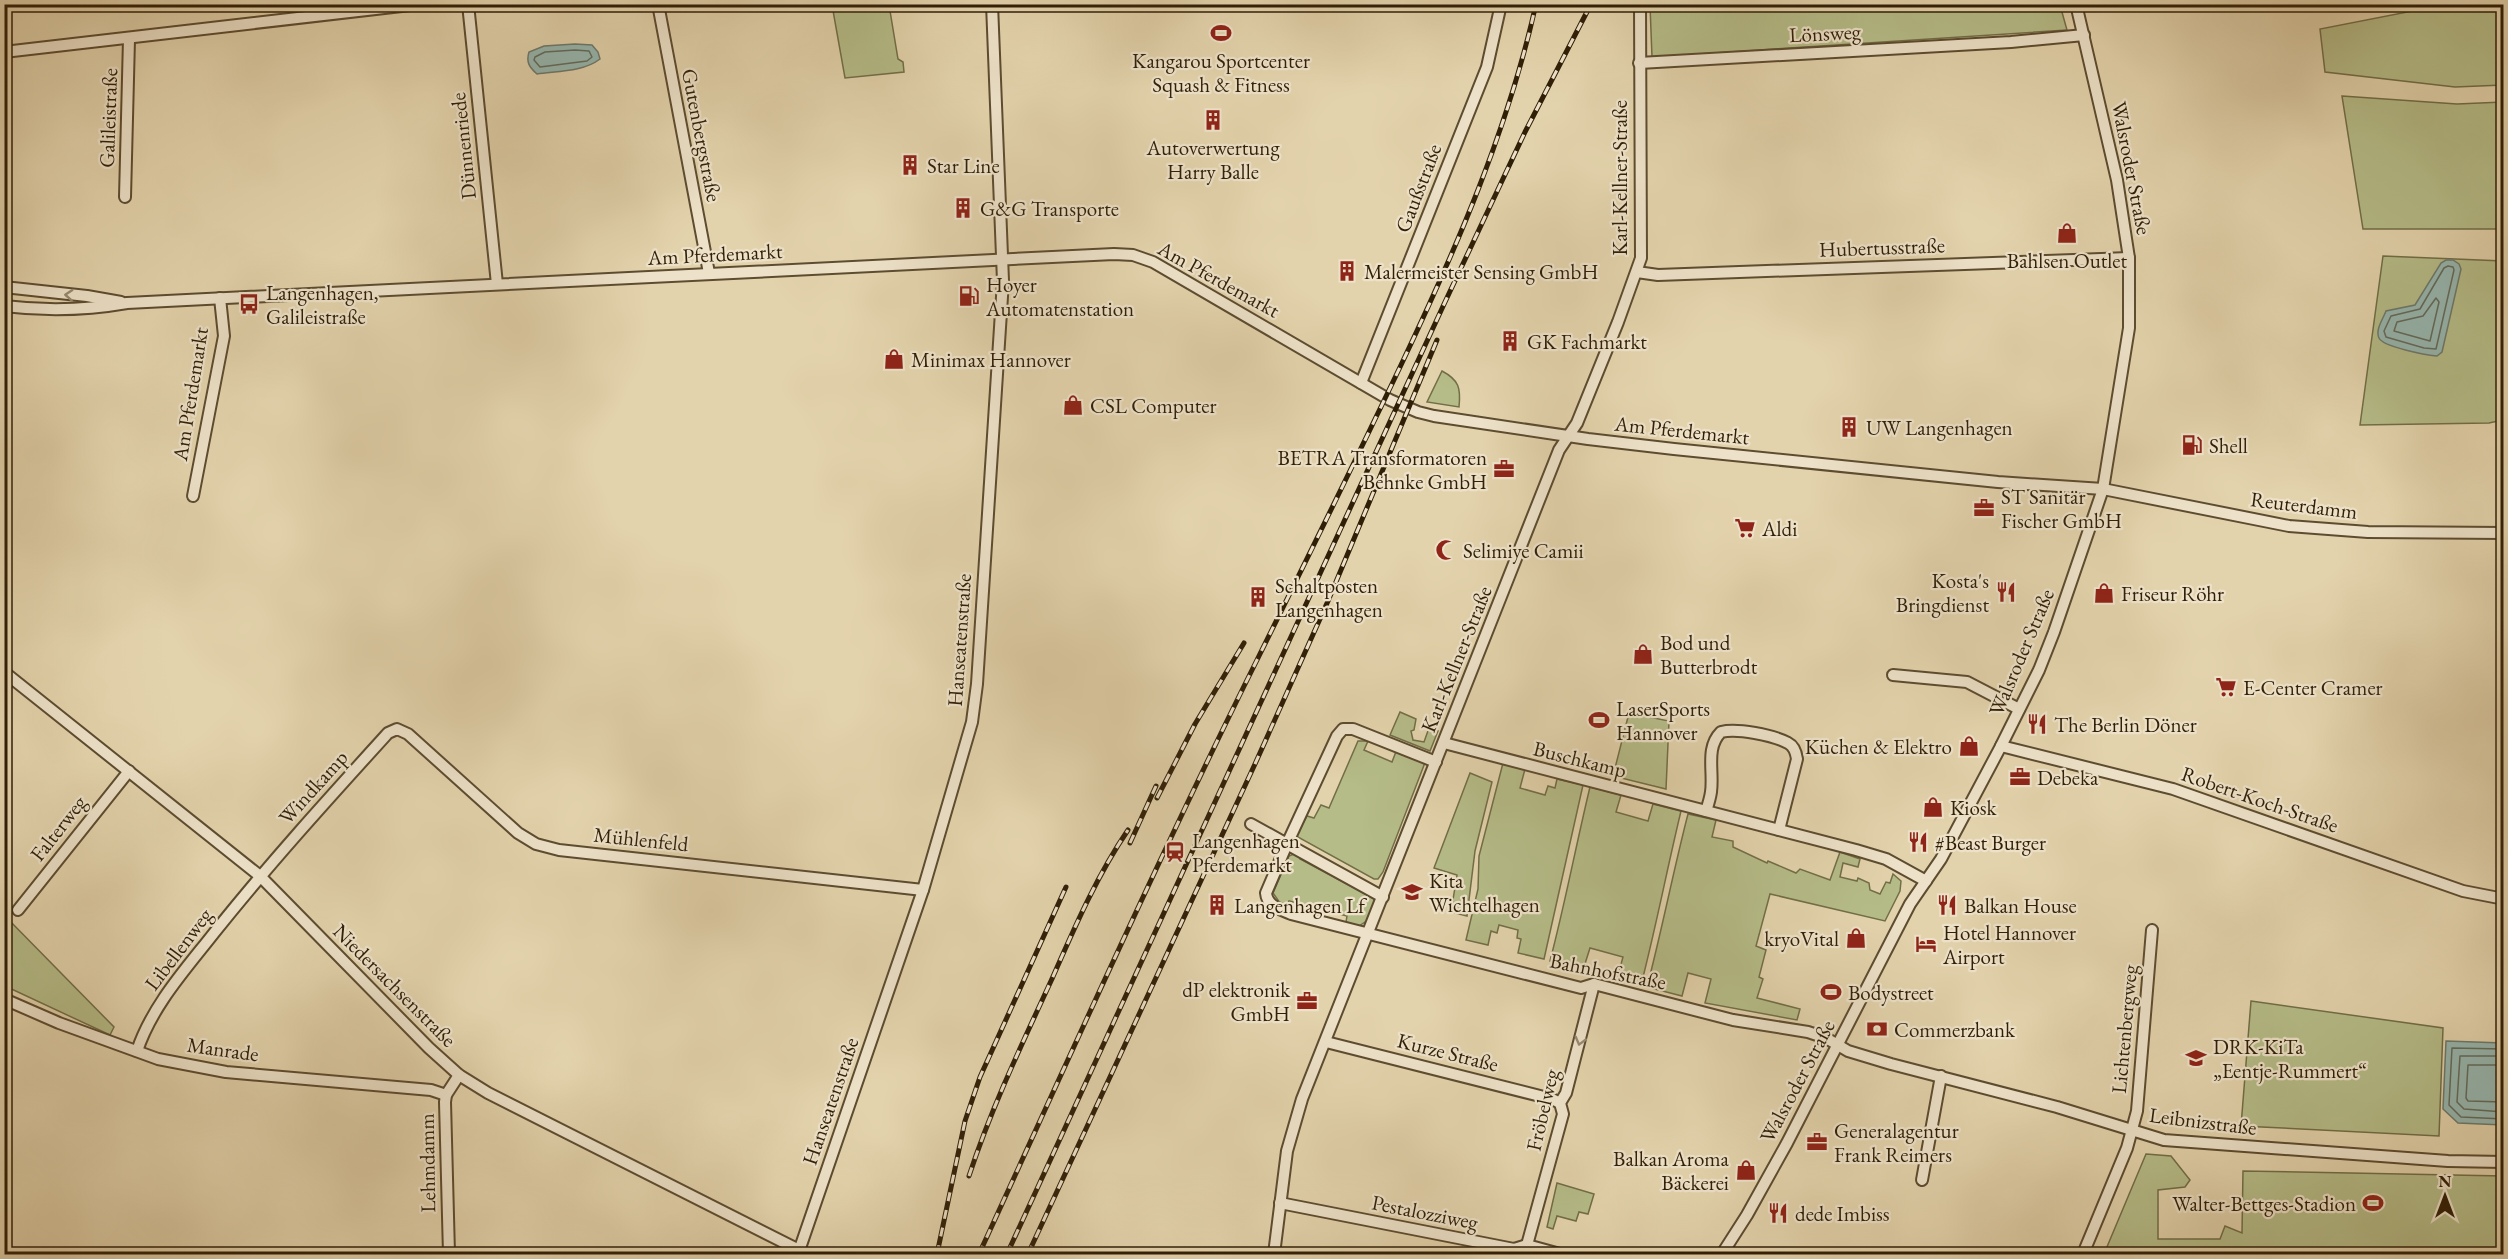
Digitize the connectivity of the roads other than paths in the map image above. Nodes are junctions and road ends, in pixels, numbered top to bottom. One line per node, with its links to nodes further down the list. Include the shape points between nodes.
1 (419, 4): 9 (street)
2 (468, 4): 17 (street, Dünnenriede)
3 (658, 4): 16 (street, Gutenbergstraße)
4 (992, 4): 14 (street, Hanseatenstraße)
5 (1501, 4): 22 (street, Gaußstraße, via 1487,67)
6 (1640, 4): 11 (street, Karl-Kellner-Straße)
7 (2076, 4): 8 (street, Walsroder Straße)
8 (2084, 35): 11 (street, Lönsweg); 13 (street, Walsroder Straße, via 2118,180)
9 (129, 39): 10 (street); 12 (street, Galileistraße)
10 (4, 52)
11 (1639, 63): 15 (street, Karl-Kellner-Straße, via 1641,258)
12 (125, 197)
13 (2129, 258): 15 (street, Hubertusstraße, via 1658,275); 24 (street, Walsroder Straße, via 2129,328)
14 (1003, 260): 16 (street, Am Pferdemarkt); 22 (street, Am Pferdemarkt, via 1133,255 1153,262); 41 (street, Hanseatenstraße, via 977,684 970,731)
15 (1637, 272): 23 (street, Karl-Kellner-Straße, via 1579,418)
16 (709, 273): 17 (street, Am Pferdemarkt)
17 (497, 284): 19 (street, Am Pferdemarkt)
18 (4, 287): 20 (street, Am Pferdemarkt, one-way to 18)
19 (220, 298): 20 (street, Am Pferdemarkt); 25 (street, Am Pferdemarkt, via 224,336)
20 (127, 303): 21 (street, Am Pferdemarkt, via 102,308)
21 (4, 306)
22 (1361, 383): 23 (street, Am Pferdemarkt, via 1418,412)
23 (1568, 436): 24 (street, Am Pferdemarkt, via 1998,482); 31 (street, Karl-Kellner-Straße, via 1559,450)
24 (2103, 489): 26 (street, Reuterdamm, via 2289,526 2367,532); 29 (street, Walsroder Straße, via 2065,604)
25 (193, 496)
26 (2504, 532)
27 (4, 672): 34 (street, Niedersachsenstraße)
28 (1893, 675): 29 (street, via 1967,682)
29 (2019, 709): 32 (street, Walsroder Straße)
30 (397, 729): 39 (street, Windkamp, via 388,733); 41 (street, Mühlenfeld, via 408,734 518,833 536,844 560,850)
31 (1444, 743): 33 (street, Karl-Kellner-Straße); 35 (street, Buschkamp)
32 (2001, 746): 40 (street, Walsroder Straße); 43 (street, Robert-Koch-Straße, via 2173,789 2463,891)
33 (1436, 762): 38 (street, via 1353,729 1343,729); 42 (street, Karl-Kellner-Straße)
34 (129, 771): 39 (street, Niedersachsenstraße); 44 (street, Falterweg)
35 (1706, 811): 37 (street, Buschkamp); 37 (street, via 1714,739 1721,732 1741,730 1788,743 1795,750 1797,759)
36 (1251, 824): 38 (street)
37 (1779, 830): 40 (street, Buschkamp, via 1886,859)
38 (1287, 844): 42 (street); 46 (street, Bahnhofstraße, via 1268,885 1267,900 1291,914)
39 (260, 876): 51 (street, Libellenweg, via 168,991); 52 (street, Niedersachsenstraße)
40 (1926, 881): 50 (street, Walsroder Straße)
41 (923, 890): 61 (street, Hanseatenstraße)
42 (1383, 897): 46 (street, Karl-Kellner-Straße)
43 (2504, 899)
44 (18, 910)
45 (2152, 930): 56 (street, Lichtenbergweg)
46 (1369, 933): 47 (street, Bahnhofstraße, via 1581,988); 49 (street, Karl-Kellner-Straße)
47 (1594, 984): 50 (street, Bahnhofstraße, via 1733,1020 1808,1032); 55 (street, Fröbelweg, one-way to 55, via 1566,1093)
48 (4, 999): 51 (street, Manrade)
49 (1326, 1042): 55 (street, Kurze Straße); 59 (street, Karl-Kellner-Straße, via 1294,1125)
50 (1838, 1045): 53 (street, Leibnizstraße); 65 (street, Walsroder Straße, via 1753,1205)
51 (136, 1051): 54 (street, Manrade, via 226,1072 431,1090)
52 (459, 1075): 54 (street, Lehmdamm); 61 (street, Niedersachsenstraße)
53 (1941, 1076): 56 (street, Leibnizstraße); 58 (street)
54 (446, 1095): 62 (street, Lehmdamm)
55 (1560, 1103): 60 (street, Fröbelweg, via 1563,1114)
56 (2132, 1131): 57 (street, Leibnizstraße, via 2192,1143); 66 (street, Lichtenbergweg)
57 (2504, 1162)
58 (1922, 1180)
59 (1280, 1203): 60 (street, Pestalozziweg, via 1514,1250); 63 (street, Karl-Kellner-Straße)
60 (1527, 1245): 64 (street, Pestalozziweg)
61 (803, 1252)
62 (448, 1254)
63 (1274, 1254)
64 (1560, 1254)
65 (1722, 1254)
66 (2083, 1254)

